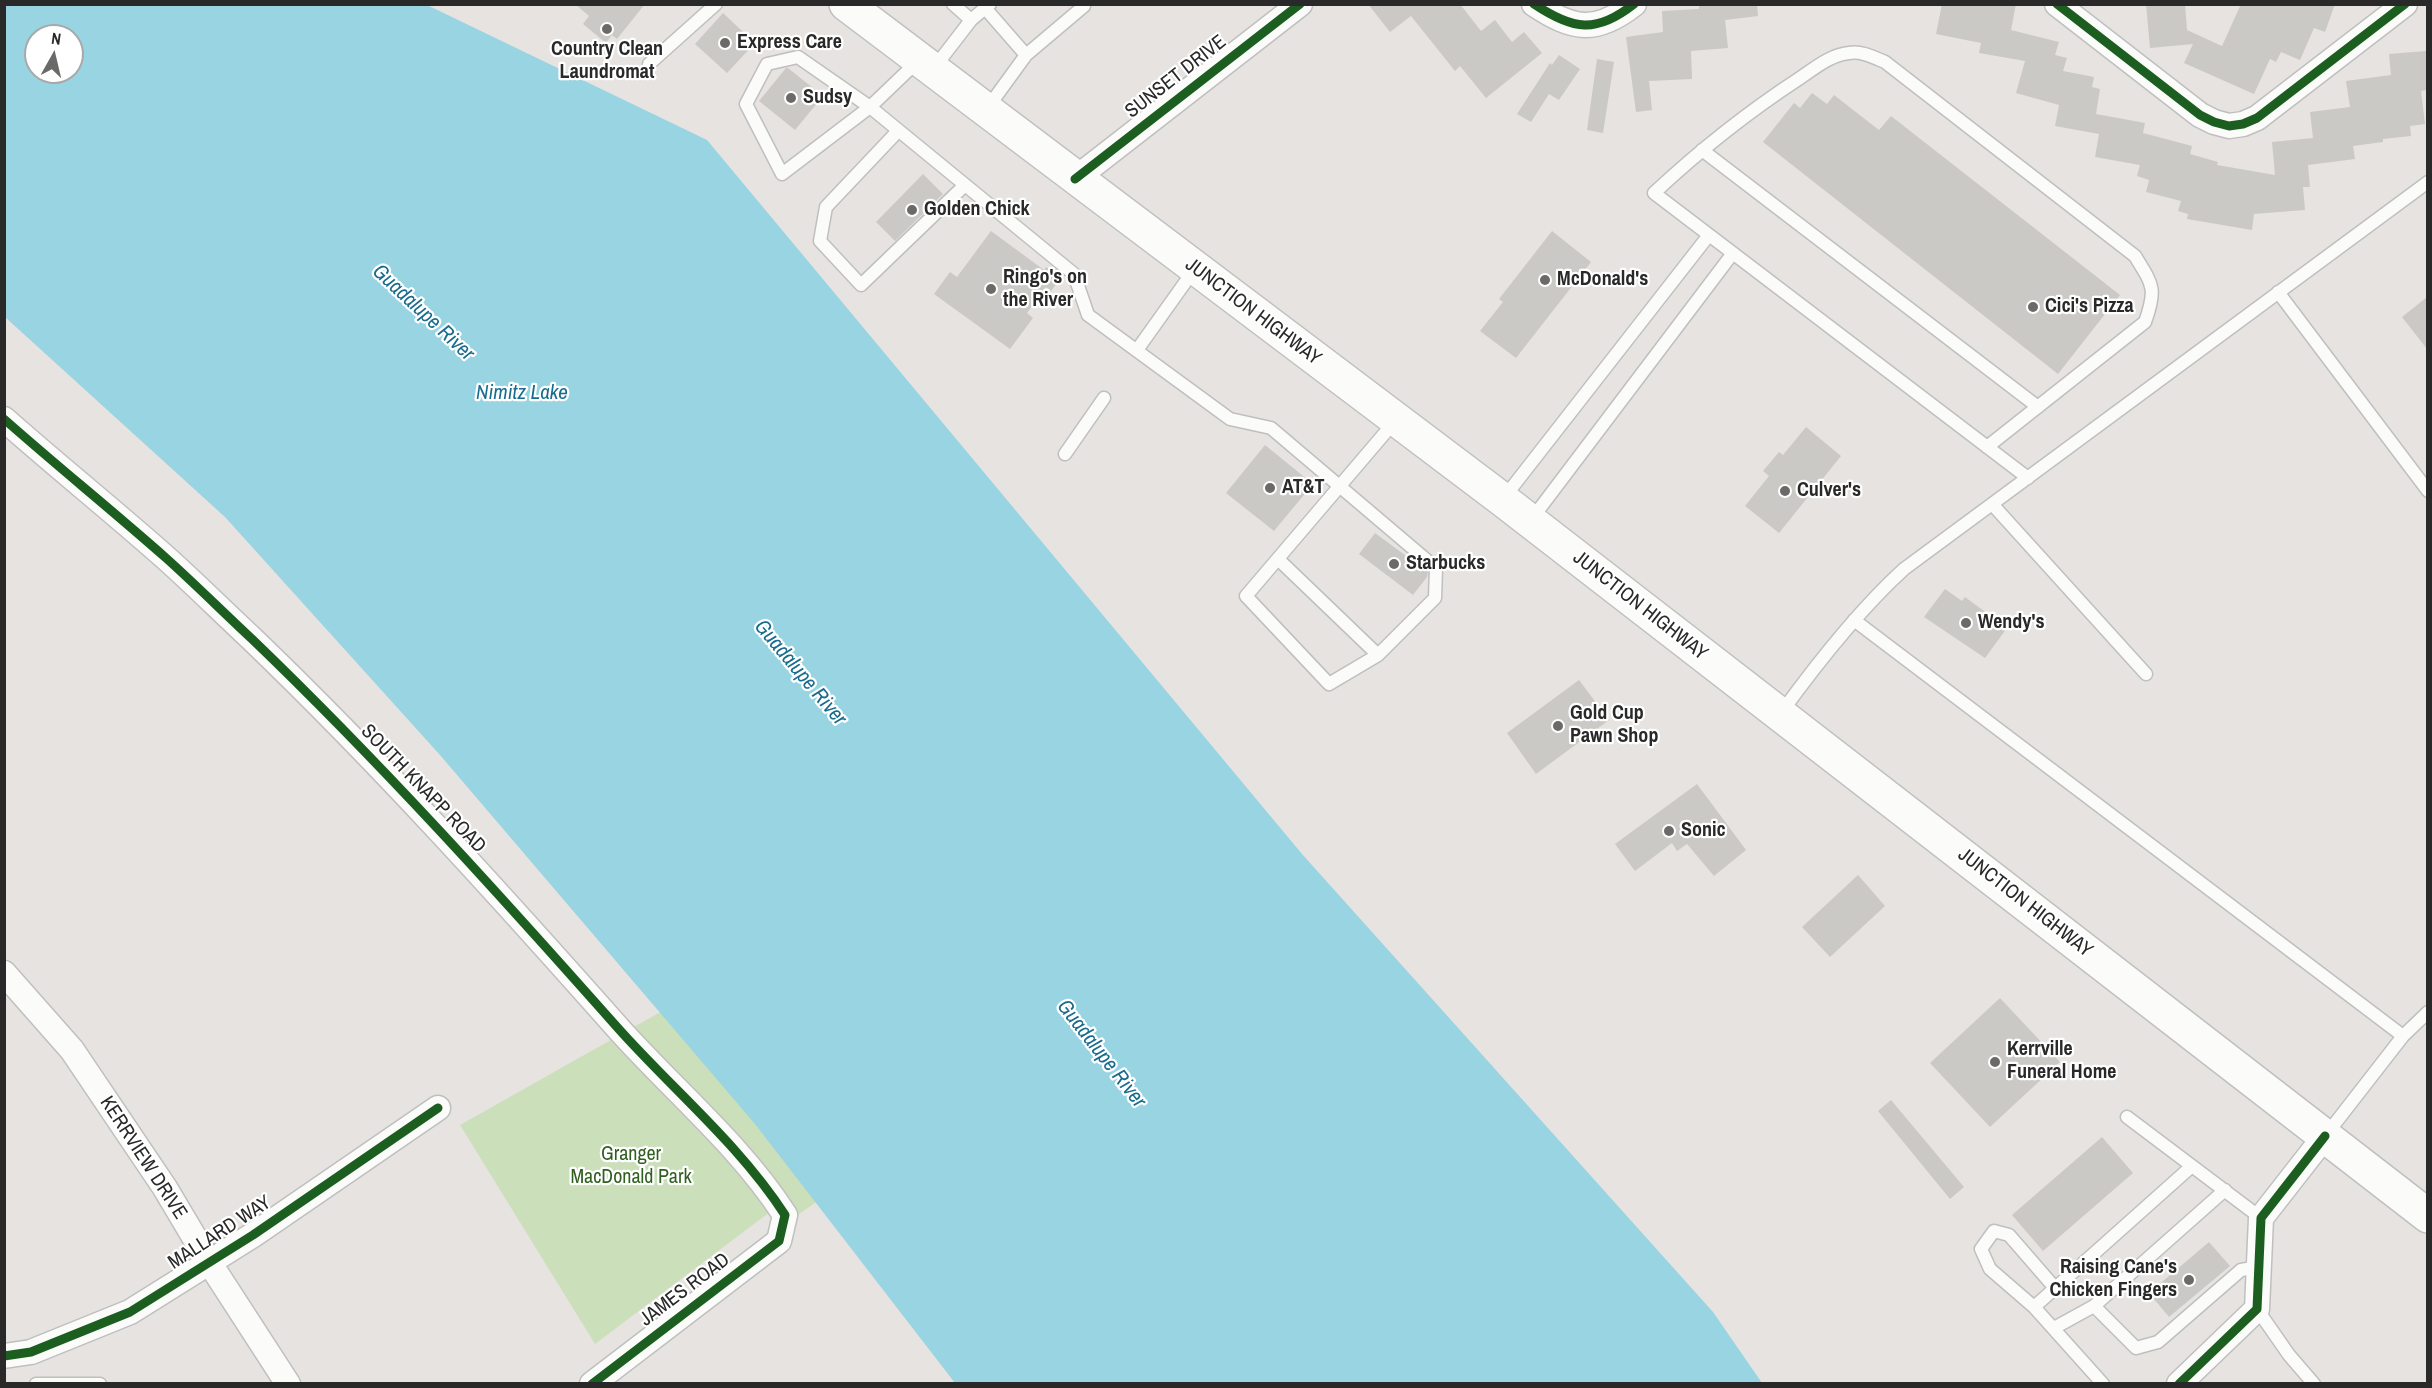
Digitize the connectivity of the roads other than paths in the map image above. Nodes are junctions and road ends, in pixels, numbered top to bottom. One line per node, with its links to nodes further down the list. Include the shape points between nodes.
1 (716, 4): 13 (lane)
2 (846, 4): 14 (main road, JUNCTION HIGHWAY)
3 (953, 4): 11 (lane)
4 (1300, 4): 19 (street, SUNSET DRIVE)
5 (1534, 4): 6 (street, via 1553,17 1585,26 1607,22)
6 (1634, 4)
7 (2405, 4): 8 (street, via 2271,109 2243,124 2229,126 2200,115)
8 (2058, 5)
9 (988, 6): 11 (lane); 12 (lane)
10 (1084, 6): 12 (lane)
11 (970, 20): 14 (lane)
12 (1026, 55): 16 (lane)
13 (649, 64)
14 (926, 65): 15 (lane); 16 (main road, JUNCTION HIGHWAY)
15 (870, 107): 15 (lane, via 782,174 746,104 767,64 798,57); 17 (lane)
16 (986, 111): 19 (main road, JUNCTION HIGHWAY)
17 (898, 131): 21 (lane); 21 (lane, via 826,207 820,241 861,285)
18 (1702, 150): 22 (lane, via 1654,193); 28 (lane); 28 (lane, via 1775,94 1834,56 1864,53 1885,62 2134,256 2148,278 2153,299 2145,322)
19 (1075, 179): 24 (main road, JUNCTION HIGHWAY)
20 (2427, 182): 25 (lane)
21 (965, 185): 26 (lane, via 1074,274 1088,315)
22 (1709, 235): 23 (lane); 36 (lane)
23 (1733, 253): 31 (lane); 38 (lane)
24 (1195, 269): 26 (lane); 30 (main road, JUNCTION HIGHWAY)
25 (2278, 292): 33 (lane); 35 (lane)
26 (1137, 350): 34 (lane, via 1230,419 1271,428)
27 (1104, 398): 32 (lane)
28 (2038, 407): 31 (lane)
29 (4, 419): 52 (street, SOUTH KNAPP ROAD, via 167,559 266,652 527,925 633,1045 753,1170)
30 (1396, 420): 34 (lane); 36 (main road, JUNCTION HIGHWAY)
31 (1987, 447): 33 (lane)
32 (1065, 454)
33 (2028, 478): 37 (lane)
34 (1340, 487): 39 (lane); 41 (lane, via 1436,568 1434,598)
35 (2427, 491)
36 (1503, 500): 38 (main road, JUNCTION HIGHWAY)
37 (1992, 504): 40 (lane, via 1904,569); 42 (lane)
38 (1530, 521): 43 (main road, JUNCTION HIGHWAY)
39 (1278, 559): 41 (lane); 41 (lane, via 1246,596 1329,684)
40 (1854, 620): 43 (lane); 46 (lane)
41 (1378, 655)
42 (2146, 674)
43 (1780, 714): 49 (main road, JUNCTION HIGHWAY)
44 (4, 973): 55 (street, KERRVIEW DRIVE, via 72,1050 165,1188)
45 (2427, 1012): 46 (lane)
46 (2403, 1036): 49 (lane)
47 (438, 1108): 55 (street, MALLARD WAY)
48 (2127, 1117): 50 (lane)
49 (2325, 1136): 53 (main road, JUNCTION HIGHWAY); 54 (street)
50 (2192, 1166): 51 (lane); 57 (lane)
51 (2225, 1190): 54 (lane); 58 (lane)
52 (785, 1215): 66 (street, JAMES ROAD, via 778,1241)
53 (2427, 1216)
54 (2260, 1218): 56 (street)
55 (209, 1262): 62 (street, MALLARD WAY, via 130,1312 31,1352); 65 (street, KERRVIEW DRIVE)
56 (2259, 1267): 58 (lane, via 2241,1270 2158,1342 2136,1348); 60 (street)
57 (2055, 1288): 59 (lane); 59 (lane, via 2009,1235 1994,1231 1981,1249 1990,1269)
58 (2094, 1306): 61 (lane)
59 (2034, 1307): 61 (lane)
60 (2257, 1309): 68 (street); 69 (lane)
61 (2054, 1328): 67 (lane)
62 (4, 1356)
63 (36, 1383): 64 (lane)
64 (100, 1383)
65 (288, 1383)
66 (592, 1383)
67 (2103, 1383)
68 (2179, 1383)
69 (2313, 1383)

